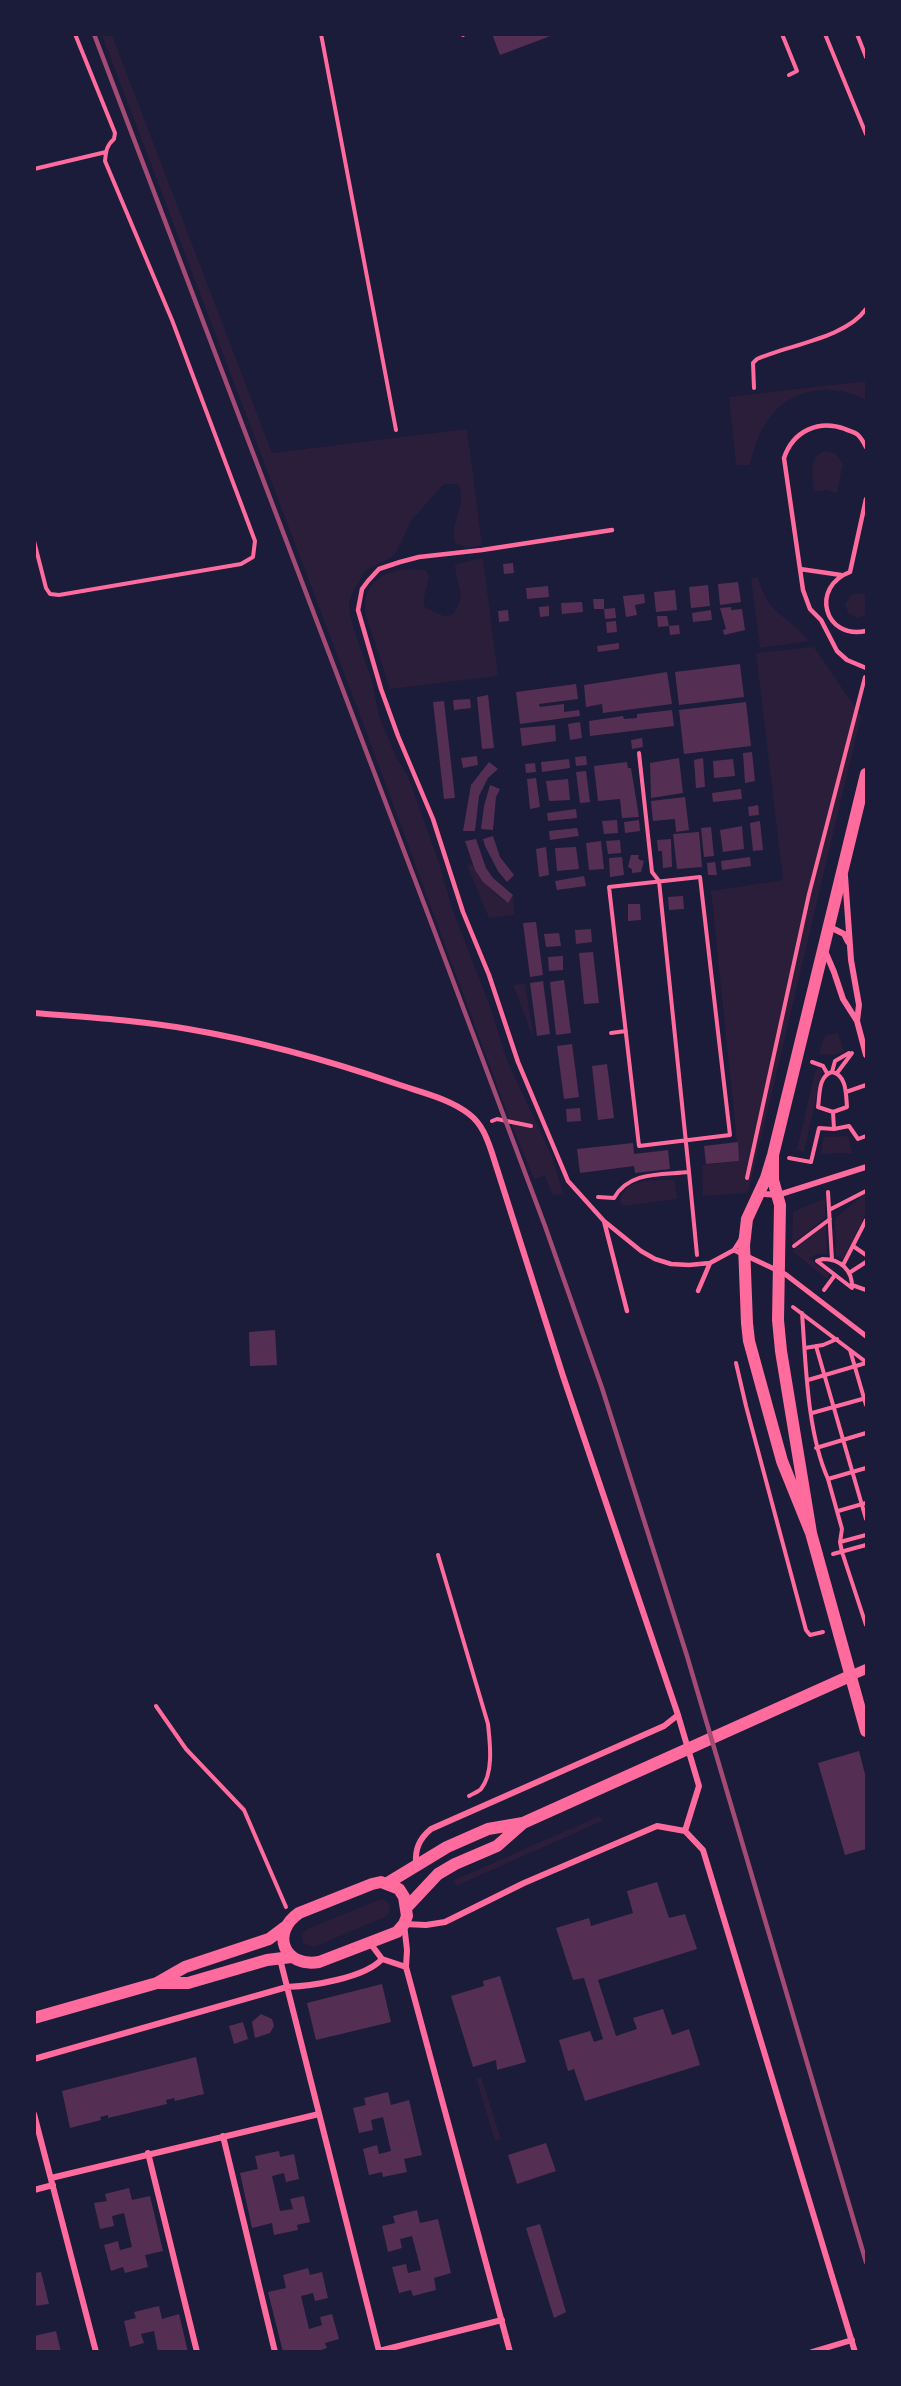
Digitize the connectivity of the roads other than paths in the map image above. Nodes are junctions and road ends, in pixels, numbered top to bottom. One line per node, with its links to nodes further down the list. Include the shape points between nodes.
1 (867, 447): 4 (lane, via 857,434 836,426 814,426 787,448 785,471)
2 (867, 499): 5 (lane, via 850,572)
3 (612, 530): 23 (lane, via 419,556 379,569 362,589 358,610 388,708 544,1125 568,1181)
4 (800, 569): 5 (lane); 7 (lane, via 810,609)
5 (841, 576): 6 (lane, via 829,588)
6 (828, 613): 7 (lane); 8 (lane, via 839,627 850,632)
7 (820, 620): 9 (lane, via 837,651)
8 (867, 631)
9 (867, 668)
10 (867, 774): 11 (main road)
11 (845, 867): 12 (main road); 13 (street)
12 (830, 927): 13 (street, via 844,934); 14 (main road)
13 (850, 945): 16 (street, via 859,1005)
14 (825, 951): 16 (street, via 843,999); 18 (main road)
15 (34, 1013): 34 (street, via 187,1029 258,1044 355,1070 451,1103 481,1126)
16 (857, 1021): 17 (street)
17 (867, 1055)
18 (773, 1155): 20 (main road); 21 (main road, via 773,1180)
19 (867, 1167): 21 (street)
20 (759, 1191): 21 (street); 22 (main road)
21 (778, 1195): 27 (main road)
22 (747, 1218): 24 (lane); 25 (main road)
23 (604, 1221): 26 (lane, via 655,1259 671,1264); 29 (lane)
24 (734, 1250): 25 (street); 26 (lane)
25 (746, 1256): 27 (street); 31 (main road, via 749,1341 782,1461)
26 (710, 1263): 28 (lane)
27 (779, 1272): 30 (street); 31 (main road, via 781,1351)
28 (698, 1291)
29 (627, 1311)
30 (867, 1336)
31 (811, 1533): 33 (main road)
32 (867, 1669): 33 (street)
33 (850, 1676): 35 (main road); 36 (main road)
34 (678, 1715): 37 (street, via 699,1785); 38 (street, via 664,1725 431,1829 417,1845)
35 (867, 1731)
36 (523, 1823): 38 (main road, via 488,1829); 40 (main road, via 497,1846 438,1874)
37 (685, 1831): 42 (street, via 657,1826 445,1922); 58 (street, via 703,1850)
38 (416, 1864): 39 (main road)
39 (386, 1884): 40 (main road, via 399,1889); 41 (main road, via 372,1884 299,1913)
40 (408, 1906): 42 (main road)
41 (288, 1923): 44 (main road, via 283,1937); 47 (main road, via 269,1939 185,1967)
42 (404, 1924): 43 (main road, via 397,1932); 46 (street)
43 (370, 1942): 44 (main road, via 309,1964); 45 (street)
44 (285, 1958): 47 (main road, via 188,1983); 48 (street)
45 (382, 1959): 46 (street); 48 (street, via 374,1968 312,1986)
46 (406, 1967): 57 (street)
47 (157, 1983): 49 (main road)
48 (287, 1987): 50 (street); 52 (street)
49 (34, 2018)
50 (34, 2059)
51 (34, 2114): 55 (street)
52 (319, 2114): 53 (street); 59 (street)
53 (223, 2136): 54 (street); 62 (street)
54 (148, 2153): 55 (street); 61 (street)
55 (52, 2182): 56 (street); 60 (street)
56 (34, 2190)
57 (502, 2320): 59 (street); 63 (street)
58 (852, 2340): 64 (street); 65 (street)
59 (378, 2351)
60 (96, 2352)
61 (196, 2352)
62 (275, 2352)
63 (510, 2352)
64 (812, 2352)
65 (855, 2352)

